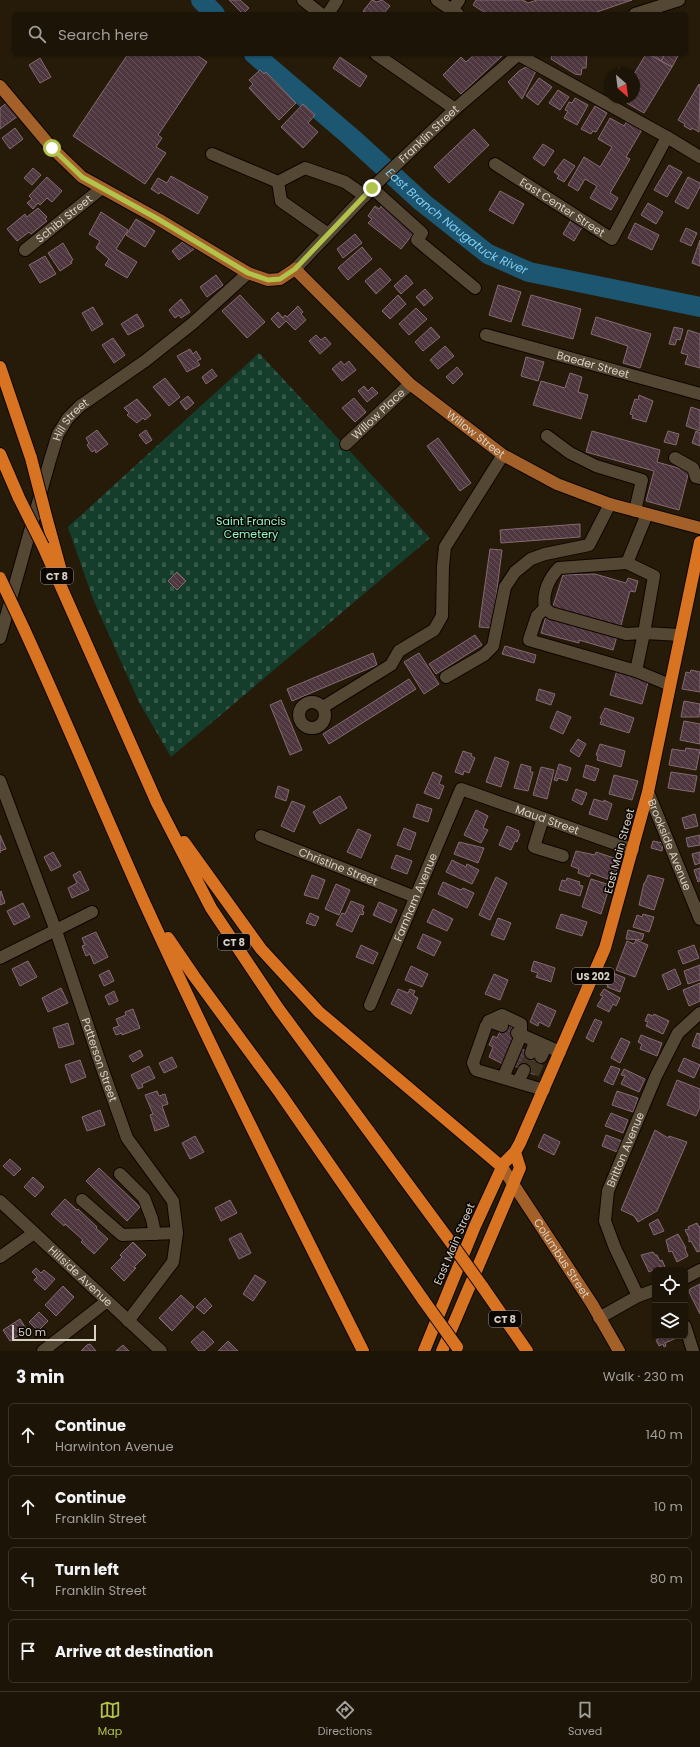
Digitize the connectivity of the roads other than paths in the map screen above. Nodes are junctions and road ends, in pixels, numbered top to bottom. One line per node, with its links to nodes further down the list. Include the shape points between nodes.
1 (303, 0): 6 (street)
2 (337, 0): 7 (street)
3 (437, 0): 5 (street)
4 (679, 0): 8 (street)
5 (456, 8)
6 (319, 12)
7 (329, 12)
8 (641, 12)
9 (379, 56): 13 (street)
10 (516, 56): 13 (street, Franklin Street)
11 (522, 56): 14 (street)
12 (0, 86): 19 (main road, Franklin Street, via 52,148 82,177)
13 (455, 109): 20 (street, Franklin Street)
14 (667, 137): 16 (street); 17 (street, East Center Street, via 612,239)
15 (212, 154): 18 (street)
16 (700, 157)
17 (495, 164)
18 (278, 182): 20 (street, via 304,168); 21 (street, via 281,201)
19 (102, 188): 22 (street, Schibi Street); 24 (main road, Franklin Street)
20 (371, 190): 21 (street, Franklin Street); 25 (street, via 422,233 417,240)
21 (328, 234): 23 (street, Franklin Street)
22 (25, 250)
23 (295, 269): 24 (main road, Franklin Street, via 274,280); 28 (main road, Willow Street)
24 (248, 273): 46 (street, Hill Street, via 193,323 157,352 80,406 68,418 58,434)
25 (475, 288)
26 (486, 335): 29 (street, Baeder Street)
27 (0, 367): 42 (highway, bridge, via 31,458)
28 (410, 384): 31 (street, Willow Place); 33 (main road, Willow Street)
29 (700, 394)
30 (547, 436): 37 (street, via 570,453 596,466 642,480)
31 (346, 444)
32 (0, 454): 42 (highway, CT 8, bridge)
33 (503, 455): 36 (main road, Willow Street, via 557,484); 50 (street, via 445,547 442,616 434,630 399,651 390,665)
34 (675, 458): 35 (street, via 693,468 696,477)
35 (700, 478)
36 (610, 504): 37 (main road, Willow Street); 48 (street, via 589,545 531,559 515,572 505,587 493,646 484,655)
37 (641, 512): 38 (main road, Willow Street); 40 (street)
38 (700, 528)
39 (700, 542): 45 (highway, East Main Street / US 202)
40 (627, 563): 43 (street, via 560,568 552,575 543,598); 44 (street, via 654,576)
41 (0, 578): 60 (highway, bridge, via 61,709)
42 (71, 606): 54 (highway, CT 8)
43 (545, 608): 44 (street, via 551,613 626,634); 47 (street, via 536,616 529,640)
44 (644, 632): 45 (street); 47 (street)
45 (681, 635): 49 (highway, East Main Street / US 202)
46 (0, 638)
47 (636, 671): 49 (street)
48 (446, 677)
49 (670, 685): 53 (highway, East Main Street / US 202)
50 (323, 708)
51 (0, 780): 63 (street, Patterson Street)
52 (461, 789): 55 (street, Maud Street); 59 (street, Farnham Avenue)
53 (648, 792): 57 (highway, East Main Street / US 202); 62 (street, Brookside Avenue)
54 (157, 803): 76 (highway, via 261,949 319,1012); 99 (highway, CT 8, bridge, via 211,908 278,1008 452,1244)
55 (543, 818): 57 (street, Maud Street); 58 (street, via 534,847)
56 (261, 836): 59 (street, Christine Street)
57 (633, 850): 71 (highway, East Main Street / US 202, via 605,948)
58 (563, 856)
59 (414, 898): 65 (street, Farnham Avenue)
60 (145, 904): 93 (highway, bridge); 96 (highway, via 240,1104)
61 (92, 912): 63 (street)
62 (700, 919)
63 (56, 931): 64 (street); 82 (street, Patterson Street, via 100,1066 127,1138 173,1201)
64 (0, 958)
65 (370, 1005)
66 (700, 1013): 88 (street, Britton Avenue, via 678,1033 656,1076 608,1191 605,1221)
67 (489, 1020): 68 (street); 69 (street, via 502,1015 521,1024); 73 (street, via 473,1063 476,1070)
68 (502, 1026)
69 (519, 1034): 70 (street); 73 (street)
70 (541, 1043): 71 (street); 72 (street)
71 (560, 1052): 74 (highway, East Main Street / US 202)
72 (536, 1055)
73 (503, 1078): 74 (street, via 526,1078)
74 (544, 1090): 75 (highway, East Main Street / US 202)
75 (515, 1152): 76 (highway, East Main Street / US 202); 78 (highway, via 520,1168)
76 (502, 1167): 78 (main road, Columbus Street); 97 (highway, East Main Street / US 202)
77 (120, 1174): 83 (street, via 144,1198)
78 (512, 1185): 90 (main road, Columbus Street); 98 (highway)
79 (82, 1200): 83 (street, via 122,1235)
80 (0, 1201): 81 (street, Hillside Avenue)
81 (34, 1233): 84 (street); 89 (street, Hillside Avenue)
82 (177, 1233): 83 (street); 91 (street, Patterson Street, via 173,1262)
83 (156, 1234)
84 (0, 1257)
85 (700, 1270): 86 (street)
86 (688, 1276)
87 (652, 1291): 88 (street)
88 (638, 1296): 90 (street)
89 (107, 1301): 91 (street, Hillside Avenue); 94 (street)
90 (599, 1318): 100 (main road, Columbus Street)
91 (128, 1321): 95 (street, Hillside Avenue)
92 (688, 1335): 101 (street)
93 (458, 1349)
94 (43, 1351)
95 (161, 1351)
96 (363, 1351)
97 (424, 1351)
98 (442, 1351)
99 (527, 1351)
100 (619, 1351)
101 (693, 1351)

